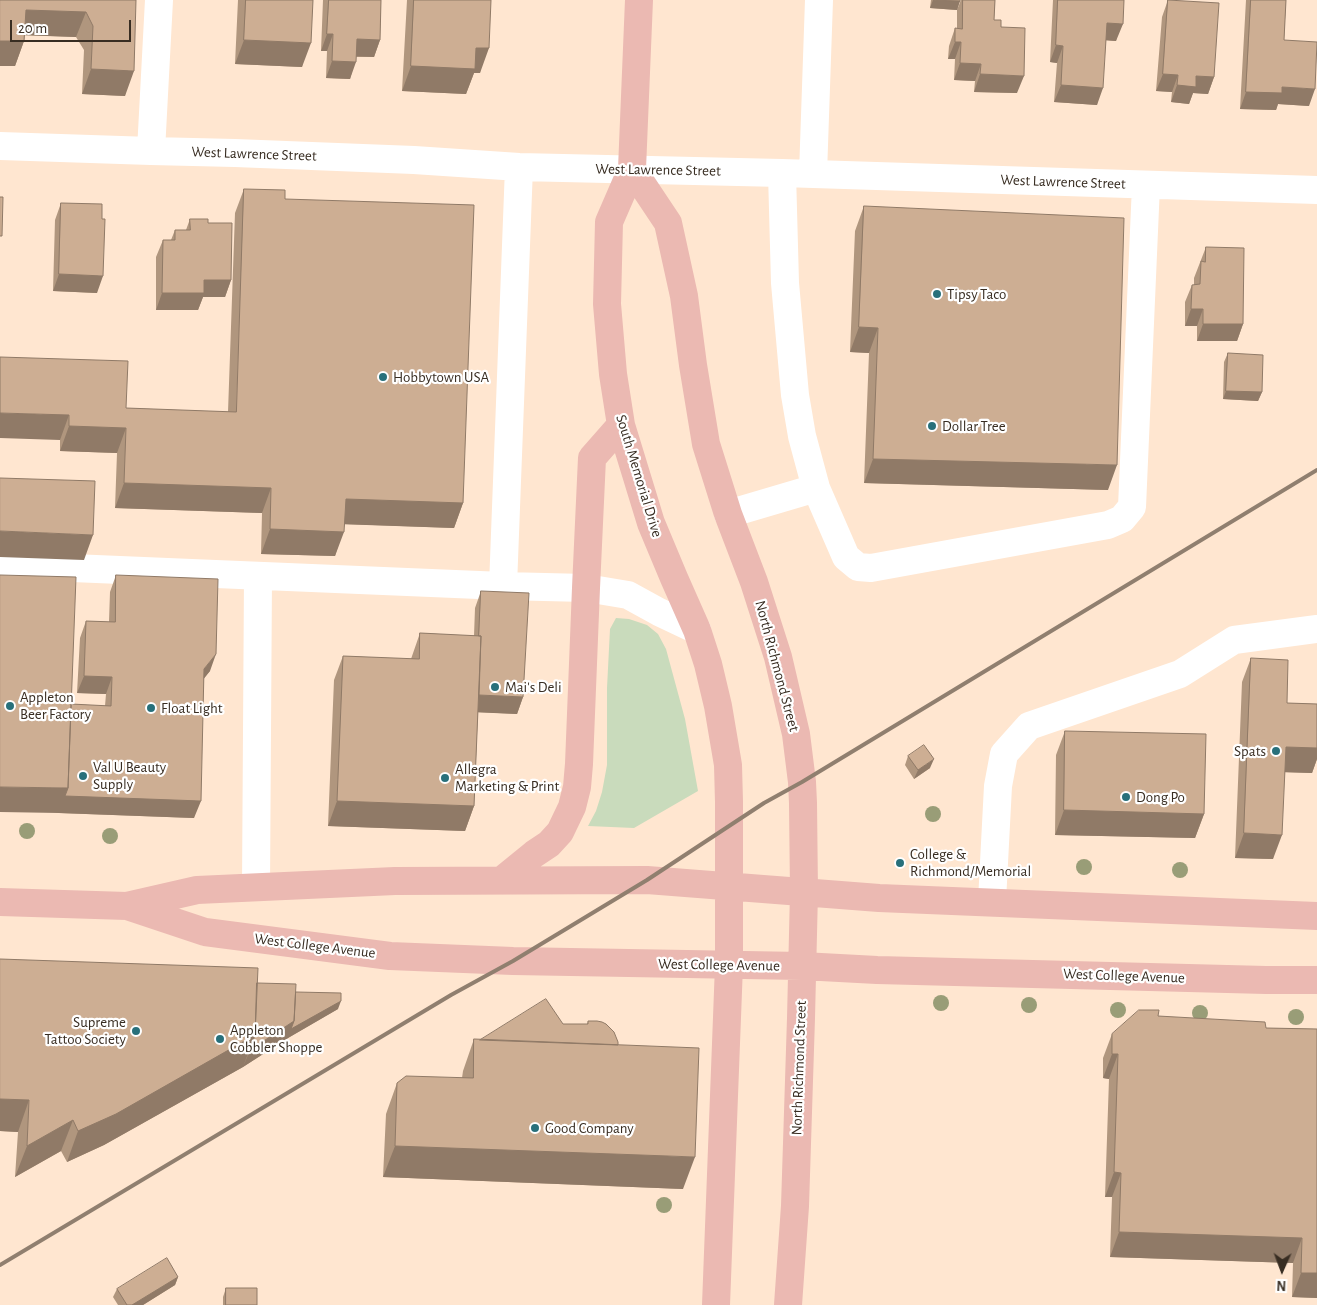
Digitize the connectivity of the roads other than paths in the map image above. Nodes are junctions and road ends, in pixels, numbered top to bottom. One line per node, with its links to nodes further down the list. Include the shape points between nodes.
1 (160, 0): 5 (street)
2 (639, 0): 7 (main road, South Memorial Drive)
3 (819, 0): 9 (street)
4 (0, 146): 5 (street, West Lawrence Street)
5 (151, 151): 6 (street, West Lawrence Street)
6 (519, 167): 7 (street, West Lawrence Street); 17 (street)
7 (632, 169): 8 (street, West Lawrence Street); 12 (main road, South Memorial Drive, via 609,222 607,304); 14 (main road, North Richmond Street, via 668,223 684,296 706,444)
8 (782, 173): 9 (street, West Lawrence Street); 13 (street, via 785,283 794,385 802,436)
9 (813, 174): 10 (street, West Lawrence Street)
10 (1146, 184): 11 (street, West Lawrence Street); 13 (street, via 1132,508 1122,519 1108,525 871,568 858,567 846,557)
11 (1317, 190)
12 (621, 425): 18 (main road, via 592,458); 20 (main road, South Memorial Drive, via 651,523)
13 (816, 488): 14 (street)
14 (728, 514): 24 (main road, North Richmond Street, via 778,657 796,734 802,782)
15 (0, 565): 16 (street)
16 (258, 576): 17 (street); 23 (street)
17 (503, 586): 18 (street)
18 (586, 588): 20 (street, via 628,595); 21 (main road, via 579,764 574,800 560,832)
19 (1317, 629): 26 (street, via 1234,640 1180,674 1029,726 1004,754 998,786)
20 (697, 630): 22 (main road, South Memorial Drive, via 718,706 728,765)
21 (502, 880): 22 (main road, West College Avenue, via 646,880); 23 (main road, West College Avenue)
22 (730, 886): 24 (main road, West College Avenue); 29 (main road, South Memorial Drive)
23 (256, 887): 27 (main road, West College Avenue, via 197,890)
24 (804, 892): 26 (main road, West College Avenue); 30 (main road, North Richmond Street)
25 (0, 902): 27 (main road, West College Avenue)
26 (992, 902): 28 (main road, West College Avenue)
27 (127, 906): 29 (main road, West College Avenue, via 205,932 390,956)
28 (1317, 916)
29 (729, 965): 30 (main road, West College Avenue); 32 (main road)
30 (802, 966): 31 (main road, West College Avenue); 33 (main road, North Richmond Street, via 795,1206)
31 (1317, 980)
32 (716, 1305)
33 (788, 1305)

